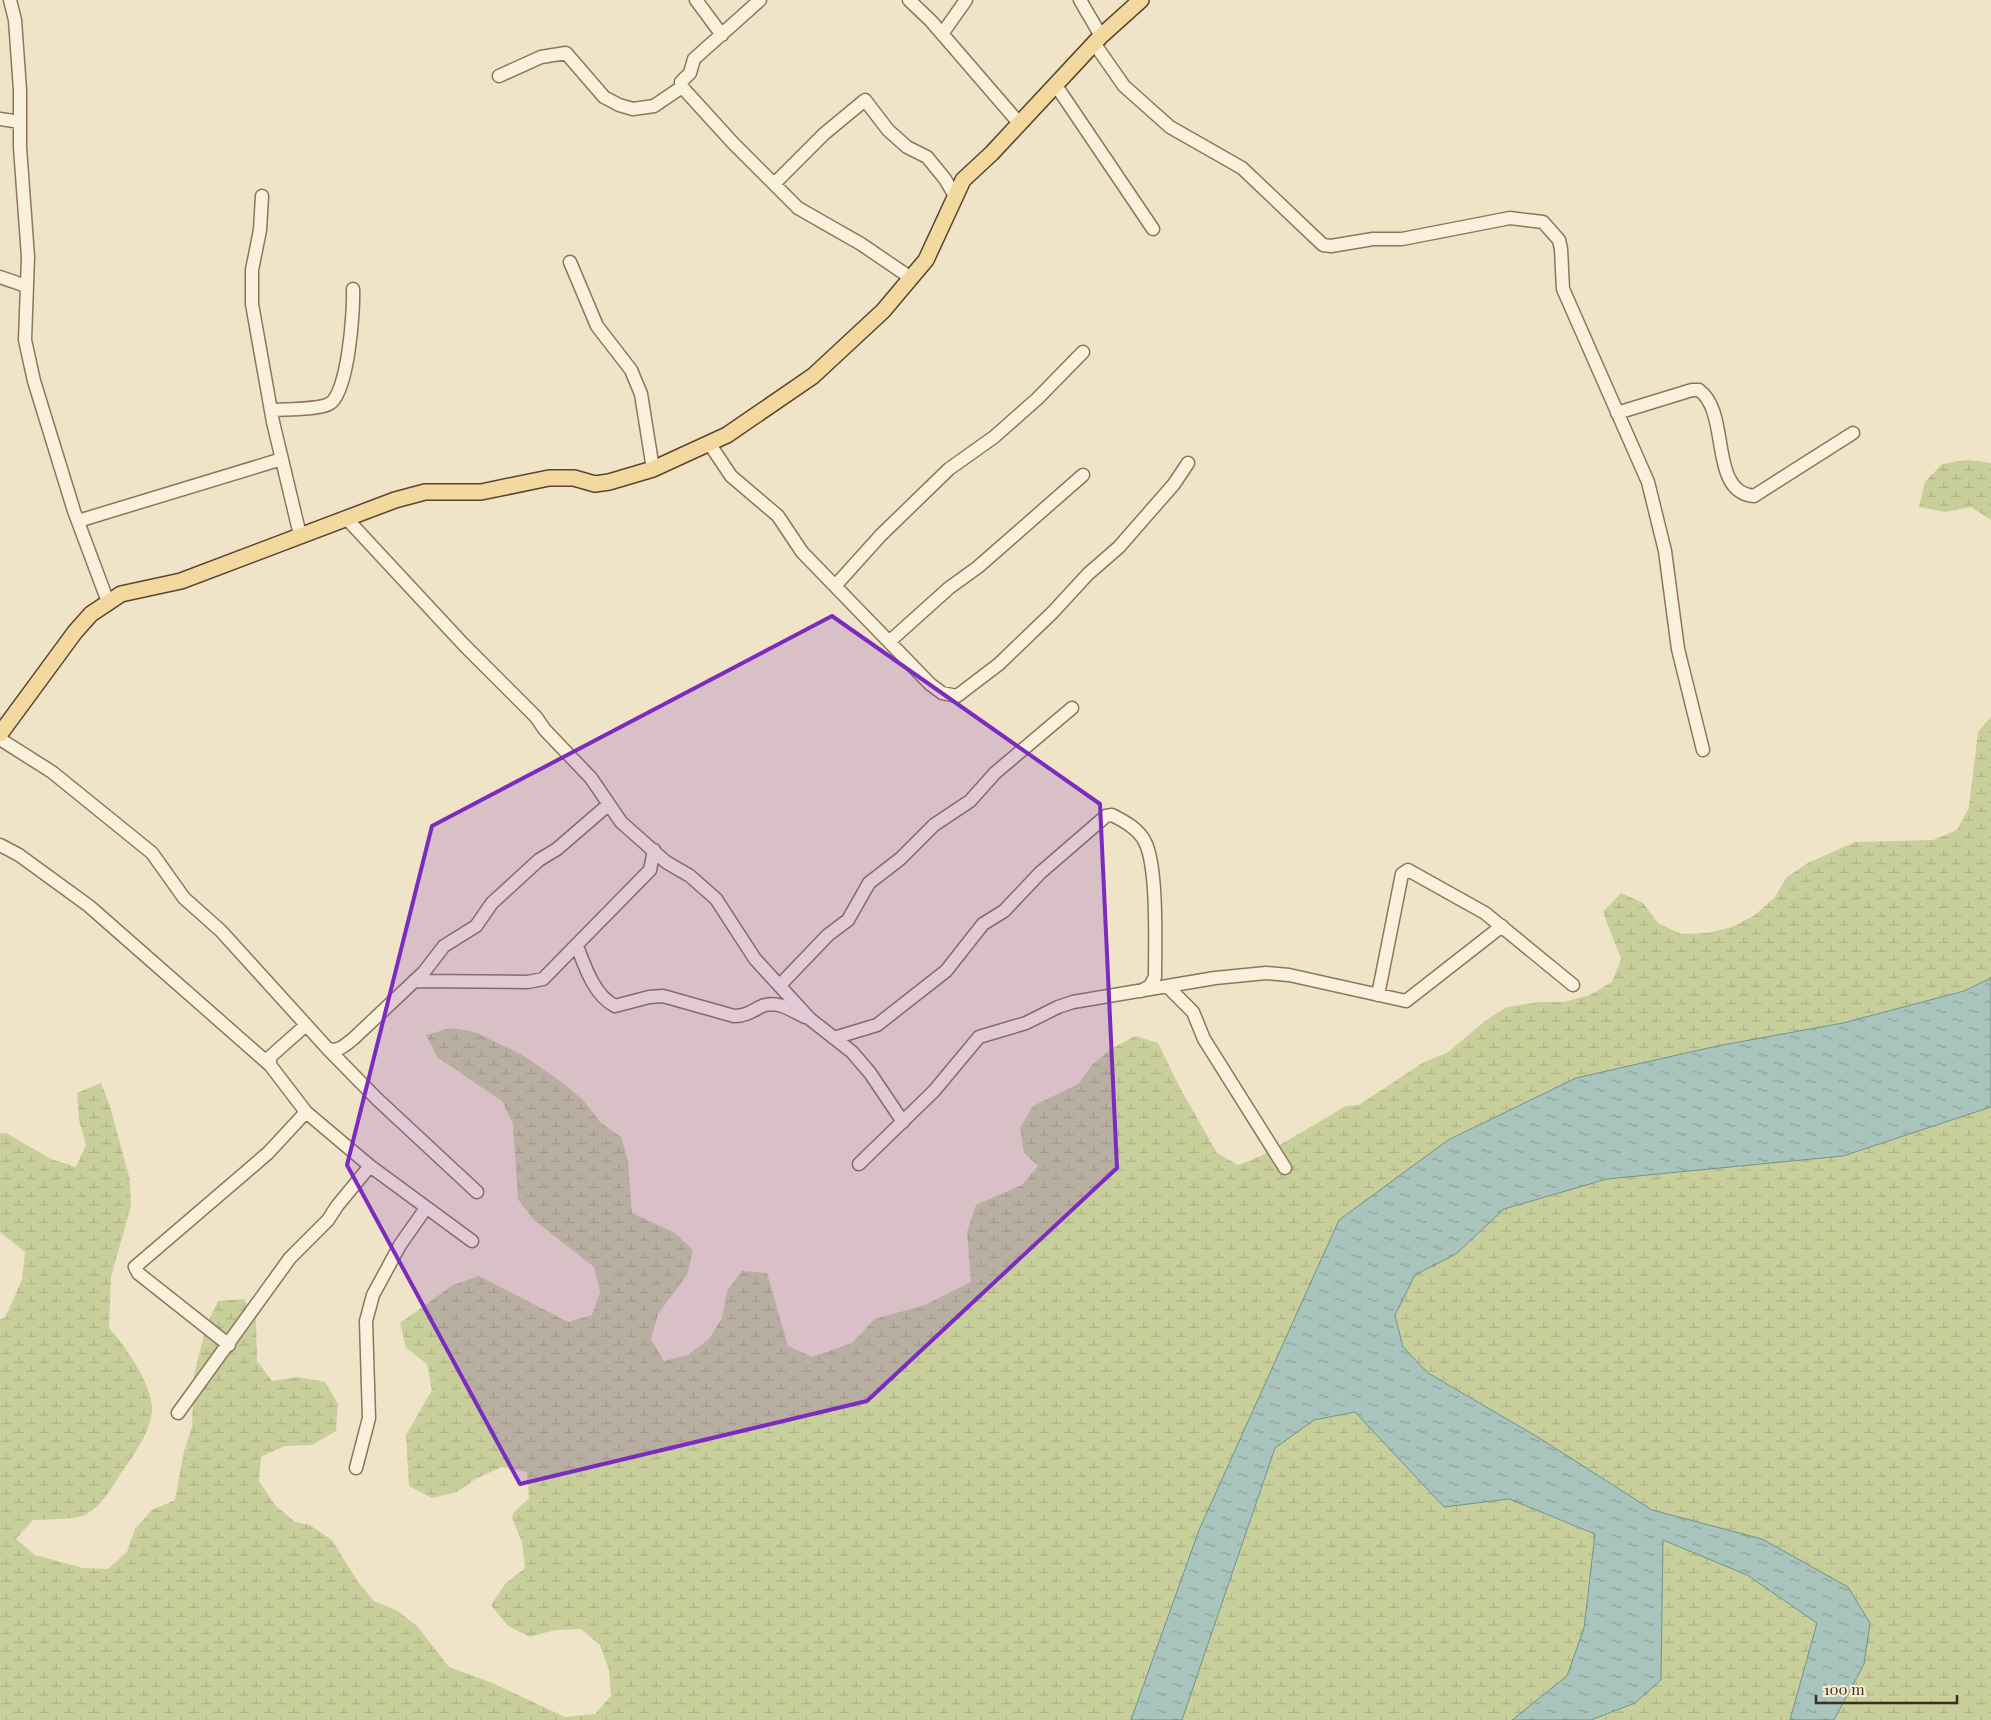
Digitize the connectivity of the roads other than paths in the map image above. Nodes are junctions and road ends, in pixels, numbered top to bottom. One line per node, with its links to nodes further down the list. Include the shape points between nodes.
1 (10, 0): 15 (street, via 15,20)
2 (696, 0): 9 (street)
3 (760, 0): 9 (street)
4 (909, 0): 8 (street)
5 (966, 0): 8 (street)
6 (1080, 0): 10 (street)
7 (1141, 0): 10 (main road)
8 (942, 34): 16 (street)
9 (722, 35): 13 (street, via 694,59 690,73 681,82)
10 (1097, 39): 12 (main road); 28 (street, via 1124,86 1170,127 1242,168 1323,244 1331,246 1373,239 1402,239 1510,218 1543,222 1560,244 1563,288)
11 (498, 76): 13 (street, via 541,57 561,53 571,56 598,91 619,105 633,109 654,106)
12 (1055, 84): 16 (main road); 20 (street)
13 (682, 87): 17 (street)
14 (0, 119): 15 (street)
15 (20, 122): 24 (street, via 28,257)
16 (1019, 123): 19 (main road, via 963,180)
17 (774, 184): 19 (street, via 824,134 865,100 888,130 931,162); 23 (street, via 809,216 861,244)
18 (262, 196): 27 (street, via 260,230 250,286)
19 (955, 196): 23 (main road, via 926,260)
20 (1153, 229)
21 (570, 262): 33 (street, via 597,326 624,359 638,386)
22 (0, 277): 24 (street)
23 (910, 278): 30 (main road, via 883,310 813,376 727,435)
24 (26, 286): 36 (street, via 25,340 34,381)
25 (353, 289): 27 (street, via 354,323 339,394 327,405)
26 (1083, 352): 38 (street, via 994,437 949,469 881,535)
27 (271, 410): 31 (street)
28 (1617, 413): 29 (street, via 1699,390 1710,404 1727,474 1734,489 1743,495 1754,496); 44 (street, via 1648,482 1665,551 1678,649)
29 (1853, 433)
30 (710, 443): 33 (main road); 38 (street, via 731,476 778,516 802,552)
31 (282, 459): 36 (street); 37 (street)
32 (1188, 463): 40 (street, via 1174,484 1119,547 999,664 963,693 949,695 930,684)
33 (653, 468): 35 (main road, via 595,484 566,477 481,492 425,492)
34 (1083, 475): 40 (street)
35 (346, 518): 37 (main road); 45 (street, via 536,717 544,730 591,778)
36 (78, 521): 39 (street)
37 (300, 535): 39 (main road, via 181,581 133,590)
38 (835, 586): 40 (street)
39 (108, 602): 42 (main road, via 91,614 75,632)
40 (890, 641)
41 (1072, 708): 51 (street, via 995,773 970,801 934,825 869,883 848,920 828,935)
42 (0, 734)
43 (0, 739): 57 (street, via 52,772 152,853 184,898 220,931)
44 (1703, 750)
45 (608, 805): 47 (street, via 621,822); 50 (street, via 505,891 485,910 476,926 444,946)
46 (0, 845): 60 (street, via 89,906)
47 (654, 850): 49 (street, via 650,870); 51 (street, via 716,899 755,959)
48 (1502, 926): 52 (street); 55 (street, via 1406,1001); 55 (street, via 1411,870 1404,871)
49 (577, 946): 50 (street, via 537,981); 56 (street, via 590,980 615,1006 663,996 734,1016 775,1004)
50 (414, 981): 59 (street, via 342,1048)
51 (780, 985): 56 (street)
52 (1573, 985)
53 (1169, 988): 54 (street); 55 (street, via 1215,978 1266,973 1290,975); 65 (street, via 1193,1012 1204,1039)
54 (1141, 991): 58 (street, via 1150,986 1155,977 1153,892 1148,851 1137,832 1112,815 1106,816 1040,873 1004,911 983,924 946,971 877,1025); 62 (street, via 1073,1002 1026,1023 983,1034)
55 (1378, 995)
56 (810, 1019): 58 (street)
57 (306, 1025): 59 (street); 60 (street, via 270,1057)
58 (834, 1038): 62 (street, via 870,1072)
59 (328, 1049): 66 (street)
60 (270, 1065): 61 (street)
61 (306, 1112): 64 (street); 69 (street, via 268,1153 136,1267 138,1273)
62 (903, 1122): 63 (street)
63 (859, 1164)
64 (370, 1166): 67 (street); 69 (street, via 328,1220 290,1258)
65 (1285, 1168)
66 (477, 1192)
67 (426, 1208): 68 (street); 71 (street, via 400,1245 373,1295 366,1321 369,1418)
68 (472, 1241)
69 (229, 1345): 70 (street)
70 (178, 1412)
71 (356, 1468)

